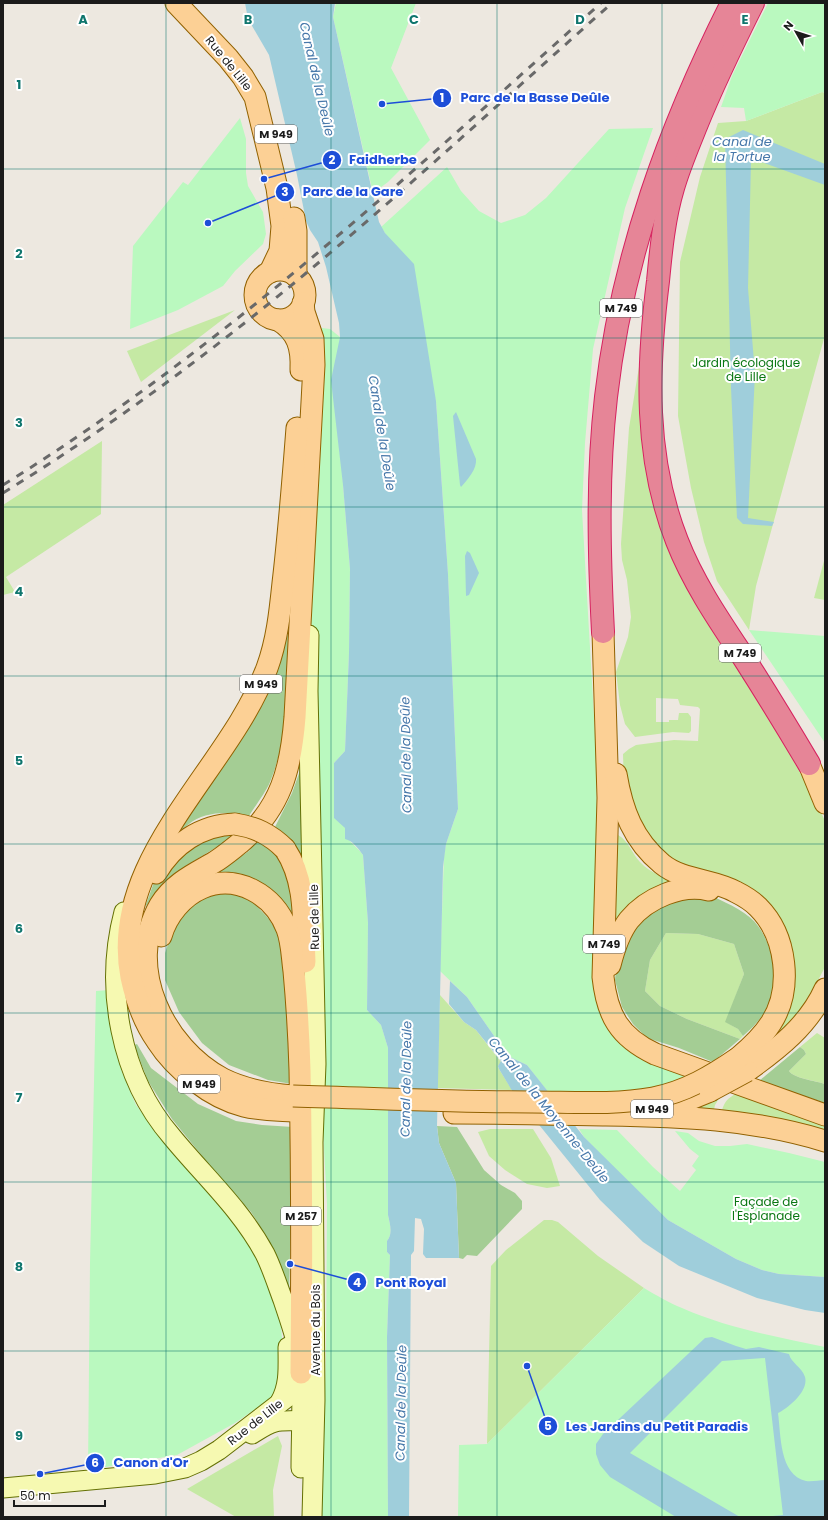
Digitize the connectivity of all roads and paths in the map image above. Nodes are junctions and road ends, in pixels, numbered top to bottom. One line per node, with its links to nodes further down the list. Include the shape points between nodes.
1 (176, 3): 7 (main road, Rue de Lille / M 949, via 228,58 250,86 257,101 277,188 282,226 280,251)
2 (190, 3): 8 (main road, Rue de Lille / M 949, via 231,45 265,92 295,221)
3 (719, 3): 6 (highway, via 678,102)
4 (732, 3): 6 (highway, M 749, via 687,98)
5 (753, 3): 13 (highway, M 749, via 704,106 668,204 653,328 651,422 659,481 680,549 709,604)
6 (663, 157): 12 (highway, M 749, via 633,256 607,386 599,500)
7 (270, 272): 8 (main road, via 283,270); 10 (main road, via 257,284 255,298 263,314)
8 (296, 276): 9 (main road, via 304,288)
9 (303, 304): 10 (main road, via 295,314 287,319); 11 (main road, via 312,331 314,349)
10 (278, 320): 15 (main road, M 949, via 290,328 297,339 301,366 287,553 278,626 268,667 248,708)
11 (308, 487): 20 (main road, via 295,717 287,772 275,801 258,826 220,859 174,887 155,914 148,934 146,963 151,991); 25 (street, Rue de Lille / M 257, via 308,691 316,1064)
12 (604, 632): 17 (main road, via 616,772 632,828 647,849 671,869 688,877 727,888 753,903 764,913); 24 (main road, M 749, via 608,798 603,977 605,996 612,1015 629,1037 651,1052)
13 (809, 764): 14 (main road); 16 (main road)
14 (825, 789)
15 (189, 797): 19 (main road, M 949, via 152,858 134,905 128,949 130,973); 27 (street, via 139,869 126,902 116,962 119,1021 124,1045 147,1102 171,1136 234,1206 255,1236)
16 (825, 803)
17 (775, 934): 21 (main road, via 785,967 782,998 772,1022 751,1047); 22 (main road, via 766,923 736,900 718,892 695,888 677,890 647,904 634,914 622,931 610,967 612,998 630,1029 652,1044 703,1065)
18 (825, 989): 21 (main road, M 949, via 813,1010 794,1033 766,1058)
19 (138, 1006): 25 (main road, M 949, via 161,1048 195,1081 237,1104); 25 (main road, bridge, via 134,940 140,907 151,879 165,860 196,833 213,826 235,824 263,831 285,849 294,864 302,898)
20 (163, 1019): 25 (main road, via 192,1056 217,1075 243,1087 274,1094); 25 (main road, via 158,991 157,957 162,932 172,913 195,891 215,884 243,886 262,896 282,918 290,939 298,1020)
21 (743, 1065): 23 (main road, M 949, bridge, via 710,1091 688,1100 654,1109); 25 (main road, bridge, via 654,1098 588,1102 504,1102)
22 (825, 1106)
23 (591, 1114): 25 (main road, M 949); 26 (main road, via 756,1124)
24 (825, 1115)
25 (300, 1120): 28 (main road, M 257); 28 (street, Avenue du Bois / M 257, via 314,1327)
26 (825, 1141)
27 (286, 1308): 28 (street, via 295,1337); 29 (street, via 288,1381 286,1392)
28 (307, 1400): 29 (street, Rue de Lille, via 289,1396); 30 (street, Rue de Lille, via 282,1421 268,1424 244,1439); 32 (street, Avenue du Bois); 33 (street, Avenue du Bois)
29 (280, 1402): 30 (street, Rue de Lille)
30 (219, 1450): 31 (street, Rue de Lille, via 193,1465 166,1473)
31 (3, 1488)
32 (301, 1517)
33 (312, 1517)

